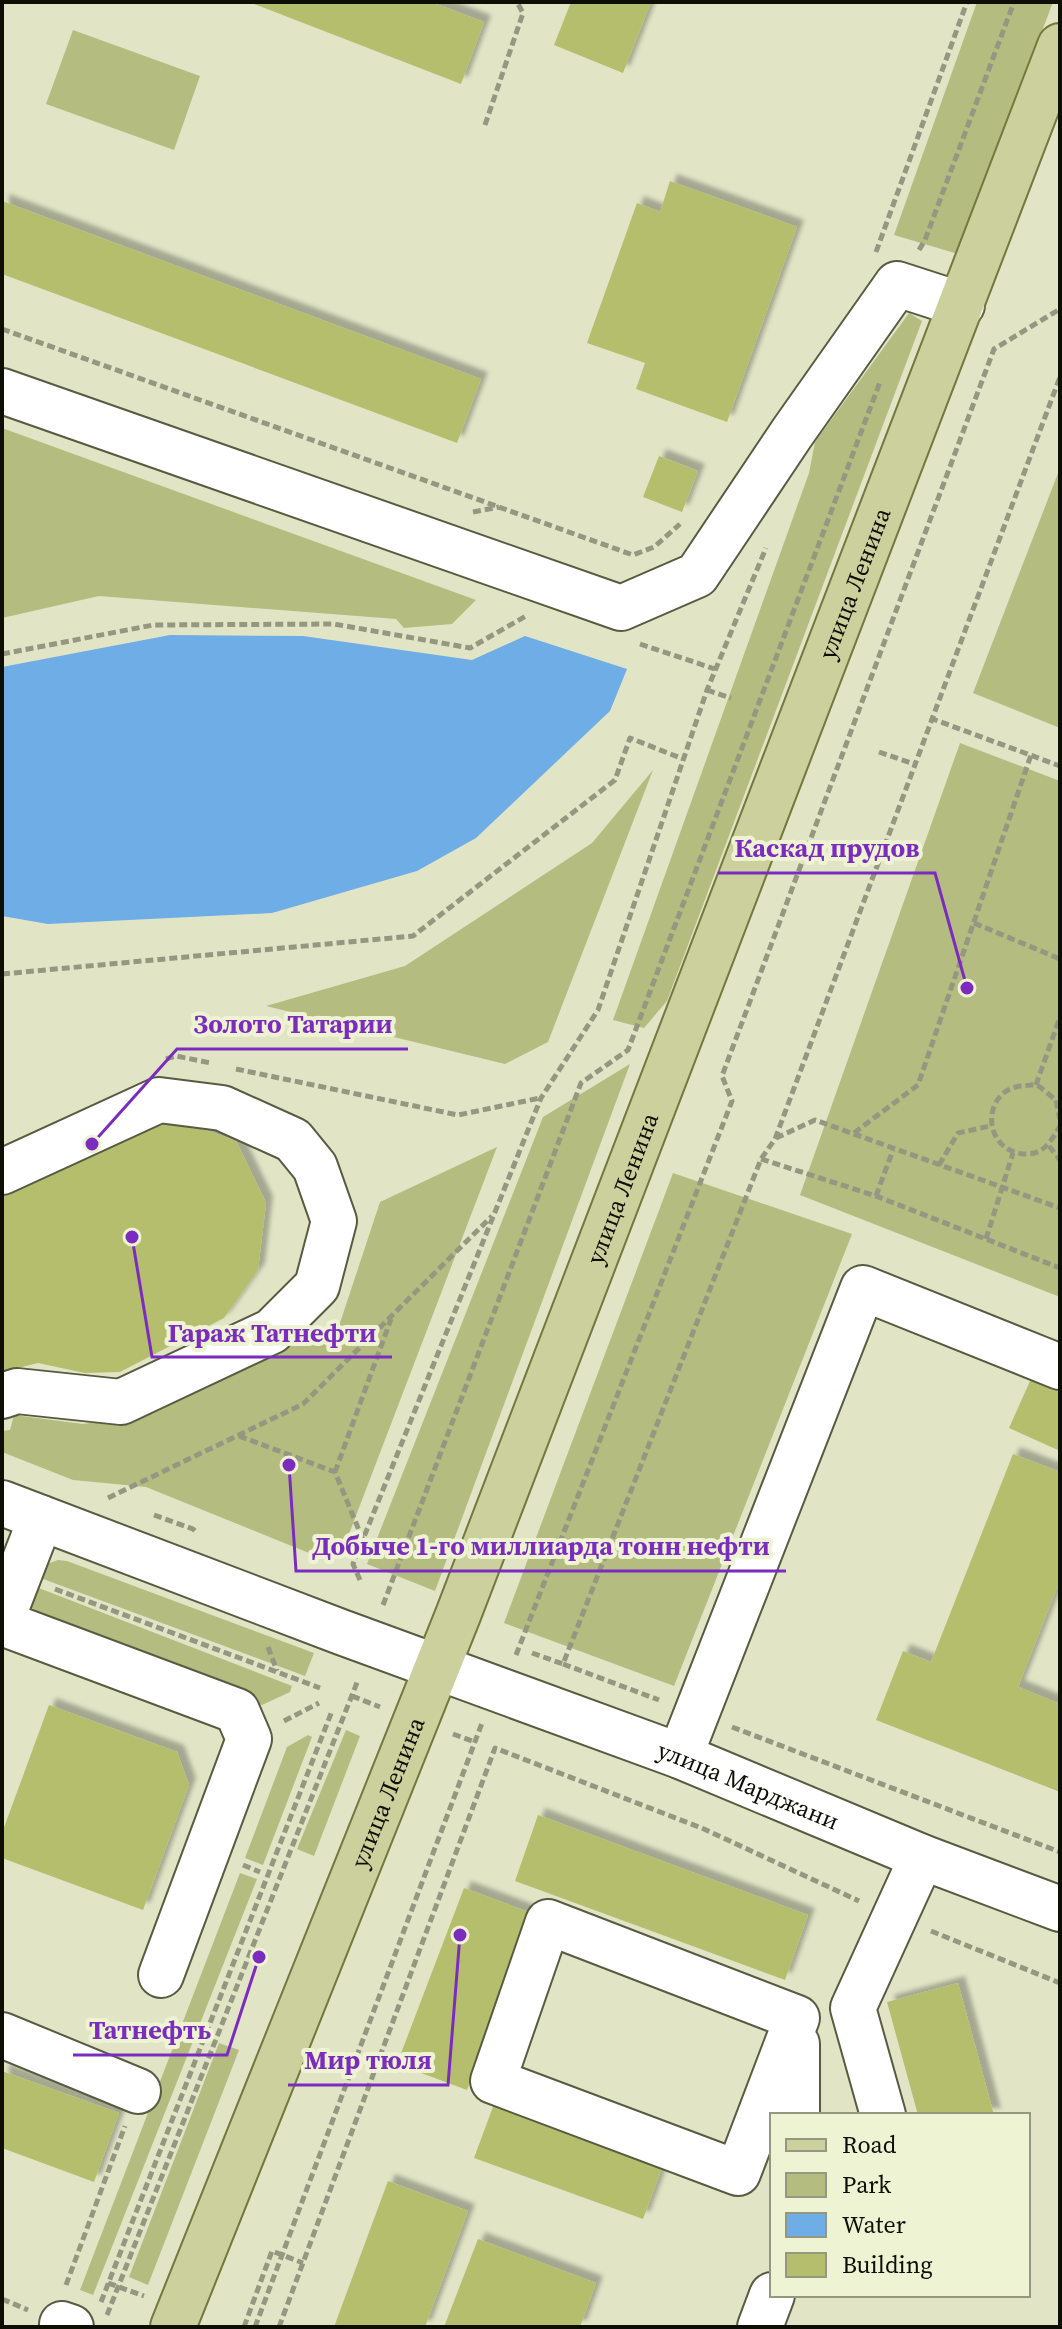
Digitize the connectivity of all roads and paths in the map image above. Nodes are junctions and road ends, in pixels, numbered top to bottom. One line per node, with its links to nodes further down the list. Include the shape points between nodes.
1 (517, 2): 5 (path, via 523,13)
2 (967, 2): 6 (path)
3 (1014, 2): 6 (path, via 925,240)
4 (1060, 46): 7 (main road, улица Ленина)
5 (485, 125)
6 (886, 269): 7 (street); 12 (street, via 792,433 697,575 621,608)
7 (962, 305): 64 (main road, улица Ленина)
8 (1060, 309): 62 (path, via 994,349 722,1076 732,1101)
9 (2, 329): 13 (path, via 633,555 654,547)
10 (884, 372): 59 (path, via 628,1050 581,1083)
11 (1060, 377): 21 (path)
12 (2, 391)
13 (681, 523)
14 (768, 543): 18 (path)
15 (538, 609): 17 (path, via 470,648 334,624 153,625)
16 (626, 639): 18 (path)
17 (2, 654)
18 (715, 669): 19 (path)
19 (707, 690): 20 (path); 24 (path)
20 (731, 698)
21 (930, 718): 23 (path); 25 (path)
22 (879, 752): 25 (path)
23 (1031, 755): 26 (path); 27 (path)
24 (683, 759): 29 (path, via 630,738 615,780 413,936); 46 (path, via 598,1010 541,1098)
25 (914, 764): 35 (path)
26 (1060, 766)
27 (974, 923): 28 (path); 34 (path, via 918,1085)
28 (1060, 959)
29 (2, 974)
30 (1060, 1017): 31 (path)
31 (1036, 1085): 32 (path, via 1056,1100); 33 (path, via 1012,1086 994,1102)
32 (1060, 1123): 36 (path)
33 (990, 1126): 38 (path, via 998,1142); 41 (path, via 958,1133)
34 (854, 1133): 35 (path, via 815,1120); 37 (path)
35 (775, 1139): 39 (path)
36 (1049, 1146): 38 (path, via 1032,1154); 40 (path)
37 (893, 1150): 41 (path); 44 (path)
38 (1013, 1153): 43 (path)
39 (761, 1159): 44 (path); 63 (path)
40 (1060, 1160)
41 (939, 1165): 43 (path)
42 (2, 1172): 51 (street, via 159,1100 222,1108 293,1140 315,1167 334,1221 317,1286 272,1331 121,1402 17,1391)
43 (1001, 1188): 45 (path); 47 (path)
44 (876, 1196): 47 (path)
45 (1060, 1208)
46 (494, 1215): 49 (path); 56 (path)
47 (986, 1239): 48 (path)
48 (1060, 1268)
49 (392, 1316): 52 (path, via 303,1404); 53 (path)
50 (1060, 1367): 69 (street, via 863,1288)
51 (2, 1396)
52 (238, 1436): 53 (path); 54 (path)
53 (335, 1472): 56 (path)
54 (108, 1498)
55 (22, 1511): 57 (street); 64 (street, улица Марджани)
56 (363, 1540): 58 (path, via 353,1564)
57 (19, 1576): 60 (street); 66 (path)
58 (360, 1580)
59 (382, 1609)
60 (2, 1621): 79 (street, via 237,1711 249,1739)
61 (532, 1653): 63 (path)
62 (515, 1658)
63 (563, 1664): 69 (path)
64 (437, 1667): 72 (street, улица Марджани); 91 (main road, улица Ленина)
65 (359, 1677): 90 (path, via 272,1892)
66 (320, 1688)
67 (319, 1703): 70 (path)
68 (332, 1711): 90 (path)
69 (697, 1714): 72 (street); 73 (path)
70 (275, 1726)
71 (475, 1742): 87 (path)
72 (680, 1756): 74 (street, улица Марджани)
73 (1060, 1852)
74 (922, 1857): 77 (street, улица Марджани); 78 (street)
75 (243, 1865): 76 (path)
76 (260, 1872)
77 (1060, 1909)
78 (893, 1917): 80 (path); 81 (street); 88 (path, via 704,1829 495,1748)
79 (161, 1975)
80 (1060, 1983)
81 (853, 2008): 82 (street); 86 (street)
82 (797, 2018): 82 (street, via 738,2173 493,2081 548,1922); 85 (street)
83 (2, 2035): 84 (street)
84 (138, 2091): 90 (path)
85 (797, 2113)
86 (882, 2113)
87 (282, 2255): 88 (path); 92 (path, via 272,2251); 93 (path)
88 (303, 2263): 94 (path)
89 (771, 2297): 95 (street)
90 (79, 2317)
91 (173, 2327)
92 (244, 2327)
93 (255, 2327)
94 (279, 2327)
95 (760, 2327)

